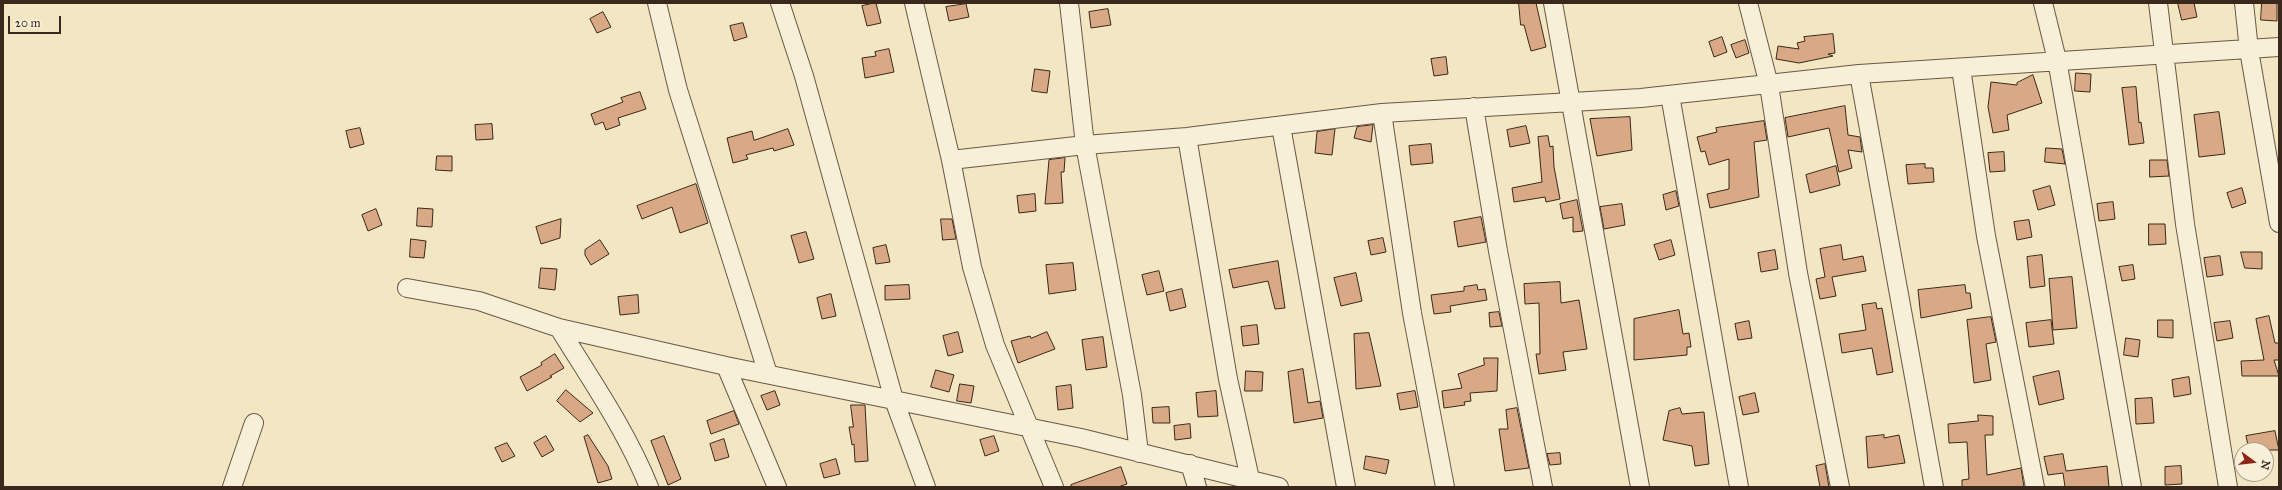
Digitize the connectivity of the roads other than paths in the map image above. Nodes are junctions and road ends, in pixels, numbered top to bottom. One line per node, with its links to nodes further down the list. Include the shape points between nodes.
1 (656, 3): 29 (street, via 678,90)
2 (780, 3): 30 (street, via 806,83)
3 (914, 3): 24 (street)
4 (1069, 3): 23 (street)
5 (1553, 3): 18 (street)
6 (1748, 3): 16 (street)
7 (2043, 3): 13 (street)
8 (2158, 3): 12 (street)
9 (2244, 3): 11 (street)
10 (2279, 47): 11 (street)
11 (2249, 50): 12 (street); 25 (street)
12 (2164, 54): 13 (street); 52 (street, via 2185,224)
13 (2057, 60): 14 (street); 51 (street)
14 (1961, 68): 15 (street); 50 (street, via 1986,236)
15 (1859, 74): 16 (street); 49 (street)
16 (1769, 85): 17 (street); 48 (street, via 1798,273)
17 (1670, 95): 18 (street); 47 (street)
18 (1570, 101): 19 (street); 46 (street)
19 (1474, 106): 20 (street); 45 (street, via 1498,251)
20 (1382, 113): 21 (street); 44 (street, via 1412,313)
21 (1281, 126): 22 (street); 43 (street)
22 (1187, 137): 23 (street); 35 (street, via 1228,379)
23 (1085, 145): 24 (street); 33 (street, via 1132,395)
24 (952, 160): 32 (street, via 972,267 995,345)
25 (2279, 223)
26 (406, 288): 27 (street, via 479,301)
27 (559, 328): 28 (street); 37 (street, via 637,458)
28 (726, 366): 29 (street); 38 (street)
29 (768, 374): 30 (street)
30 (894, 400): 32 (street); 39 (street)
31 (254, 423): 36 (street)
32 (1031, 429): 33 (street, via 1081,438); 40 (street)
33 (1139, 453): 34 (street)
34 (1190, 464): 35 (street); 41 (street)
35 (1250, 479): 42 (street)
36 (232, 487)
37 (649, 487)
38 (777, 487)
39 (926, 487)
40 (1054, 487)
41 (1197, 487)
42 (1279, 487)
43 (1346, 487)
44 (1445, 487)
45 (1543, 487)
46 (1640, 487)
47 (1739, 487)
48 (1840, 487)
49 (1934, 487)
50 (2035, 487)
51 (2132, 487)
52 (2228, 487)

